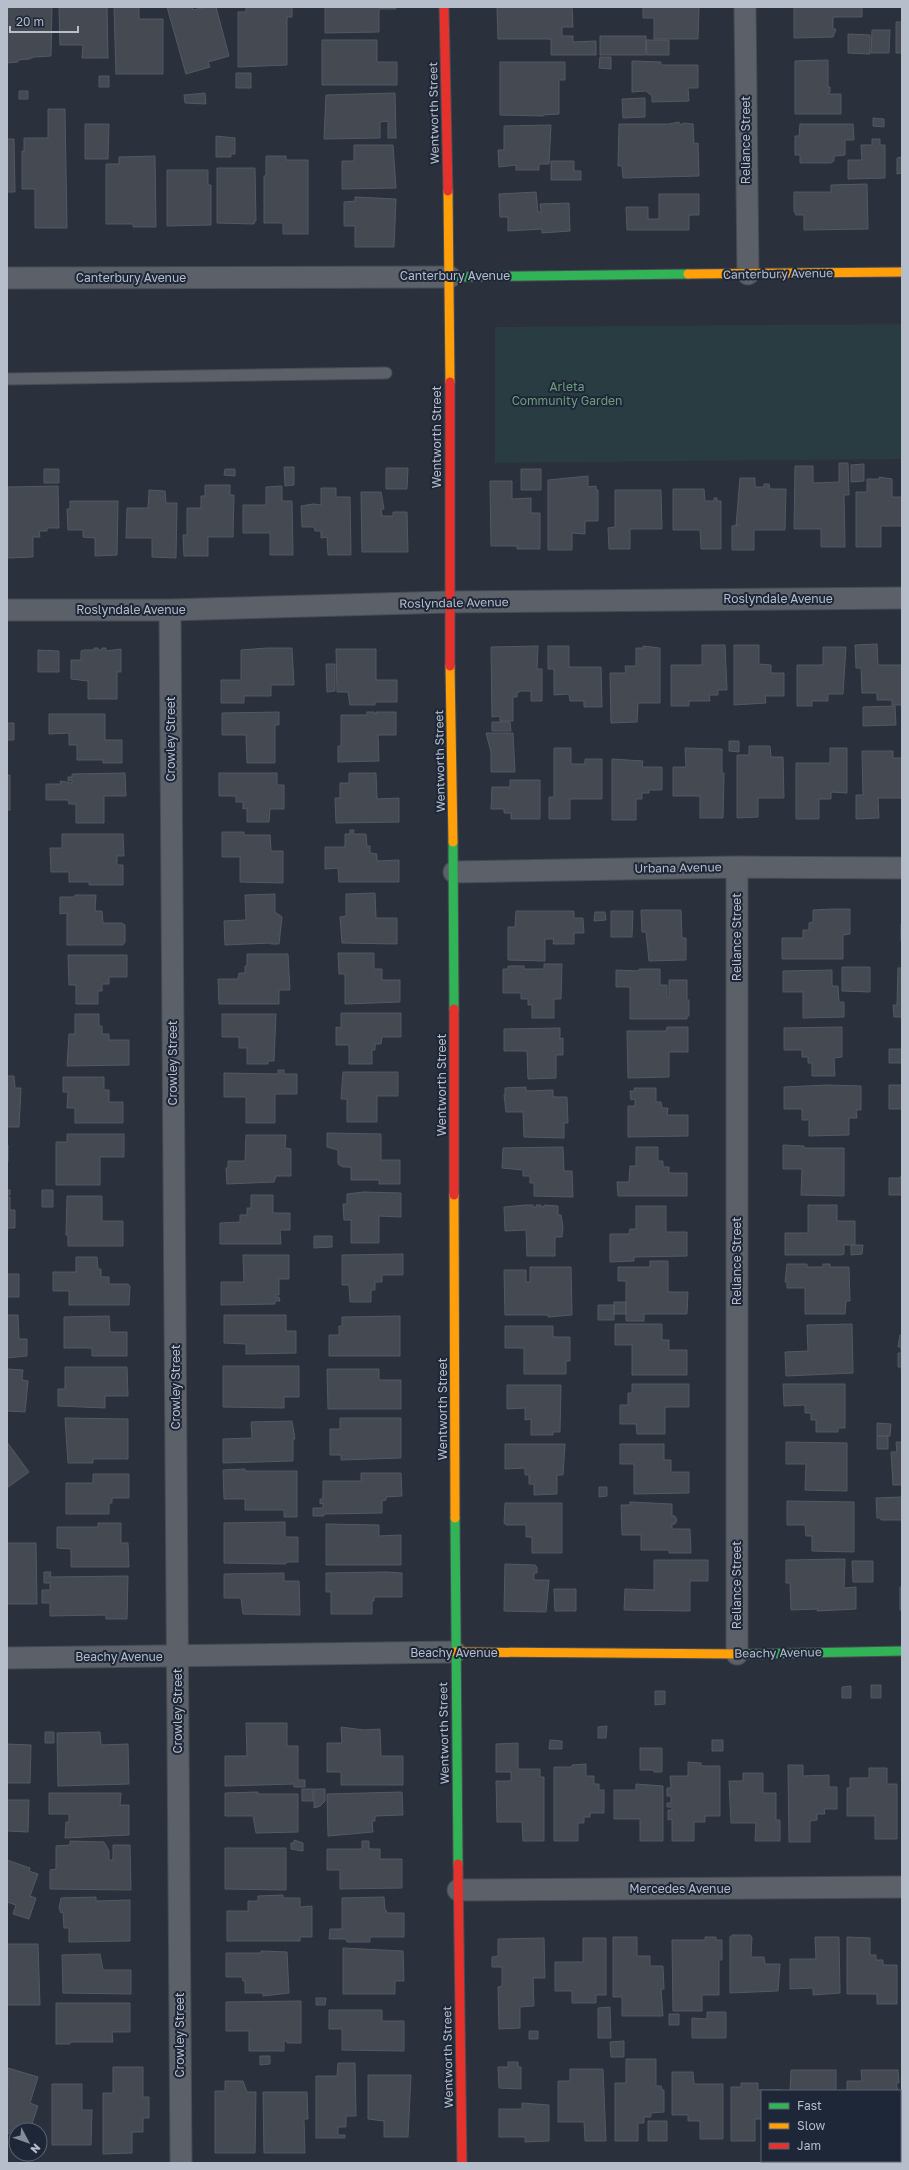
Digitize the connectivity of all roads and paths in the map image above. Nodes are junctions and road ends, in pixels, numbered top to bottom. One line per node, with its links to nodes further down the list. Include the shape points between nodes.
1 (444, 7): 5 (street, Wentworth Street)
2 (745, 7): 4 (street, Reliance Street)
3 (902, 272): 4 (street, Canterbury Avenue)
4 (748, 274): 5 (street, Canterbury Avenue)
5 (450, 277): 6 (street, Canterbury Avenue); 10 (street, Wentworth Street)
6 (7, 278)
7 (386, 373): 8 (lane)
8 (7, 379)
9 (902, 598): 10 (street, Roslyndale Avenue)
10 (449, 602): 12 (street, Roslyndale Avenue); 15 (street, Wentworth Street)
11 (7, 610): 12 (street, Roslyndale Avenue)
12 (170, 610): 19 (street, Crowley Street)
13 (737, 867): 14 (street, Urbana Avenue); 15 (street, Urbana Avenue); 18 (street, Reliance Street)
14 (902, 868)
15 (454, 872): 17 (street, Wentworth Street)
16 (902, 1651): 18 (street, Beachy Avenue)
17 (455, 1652): 18 (street, Beachy Avenue); 19 (street, Beachy Avenue); 22 (street, Wentworth Street)
18 (737, 1654)
19 (177, 1657): 20 (street, Beachy Avenue); 23 (street, Crowley Street)
20 (7, 1658)
21 (902, 1887): 22 (street, Mercedes Avenue)
22 (458, 1890): 24 (street, Wentworth Street)
23 (181, 2163)
24 (462, 2163)

